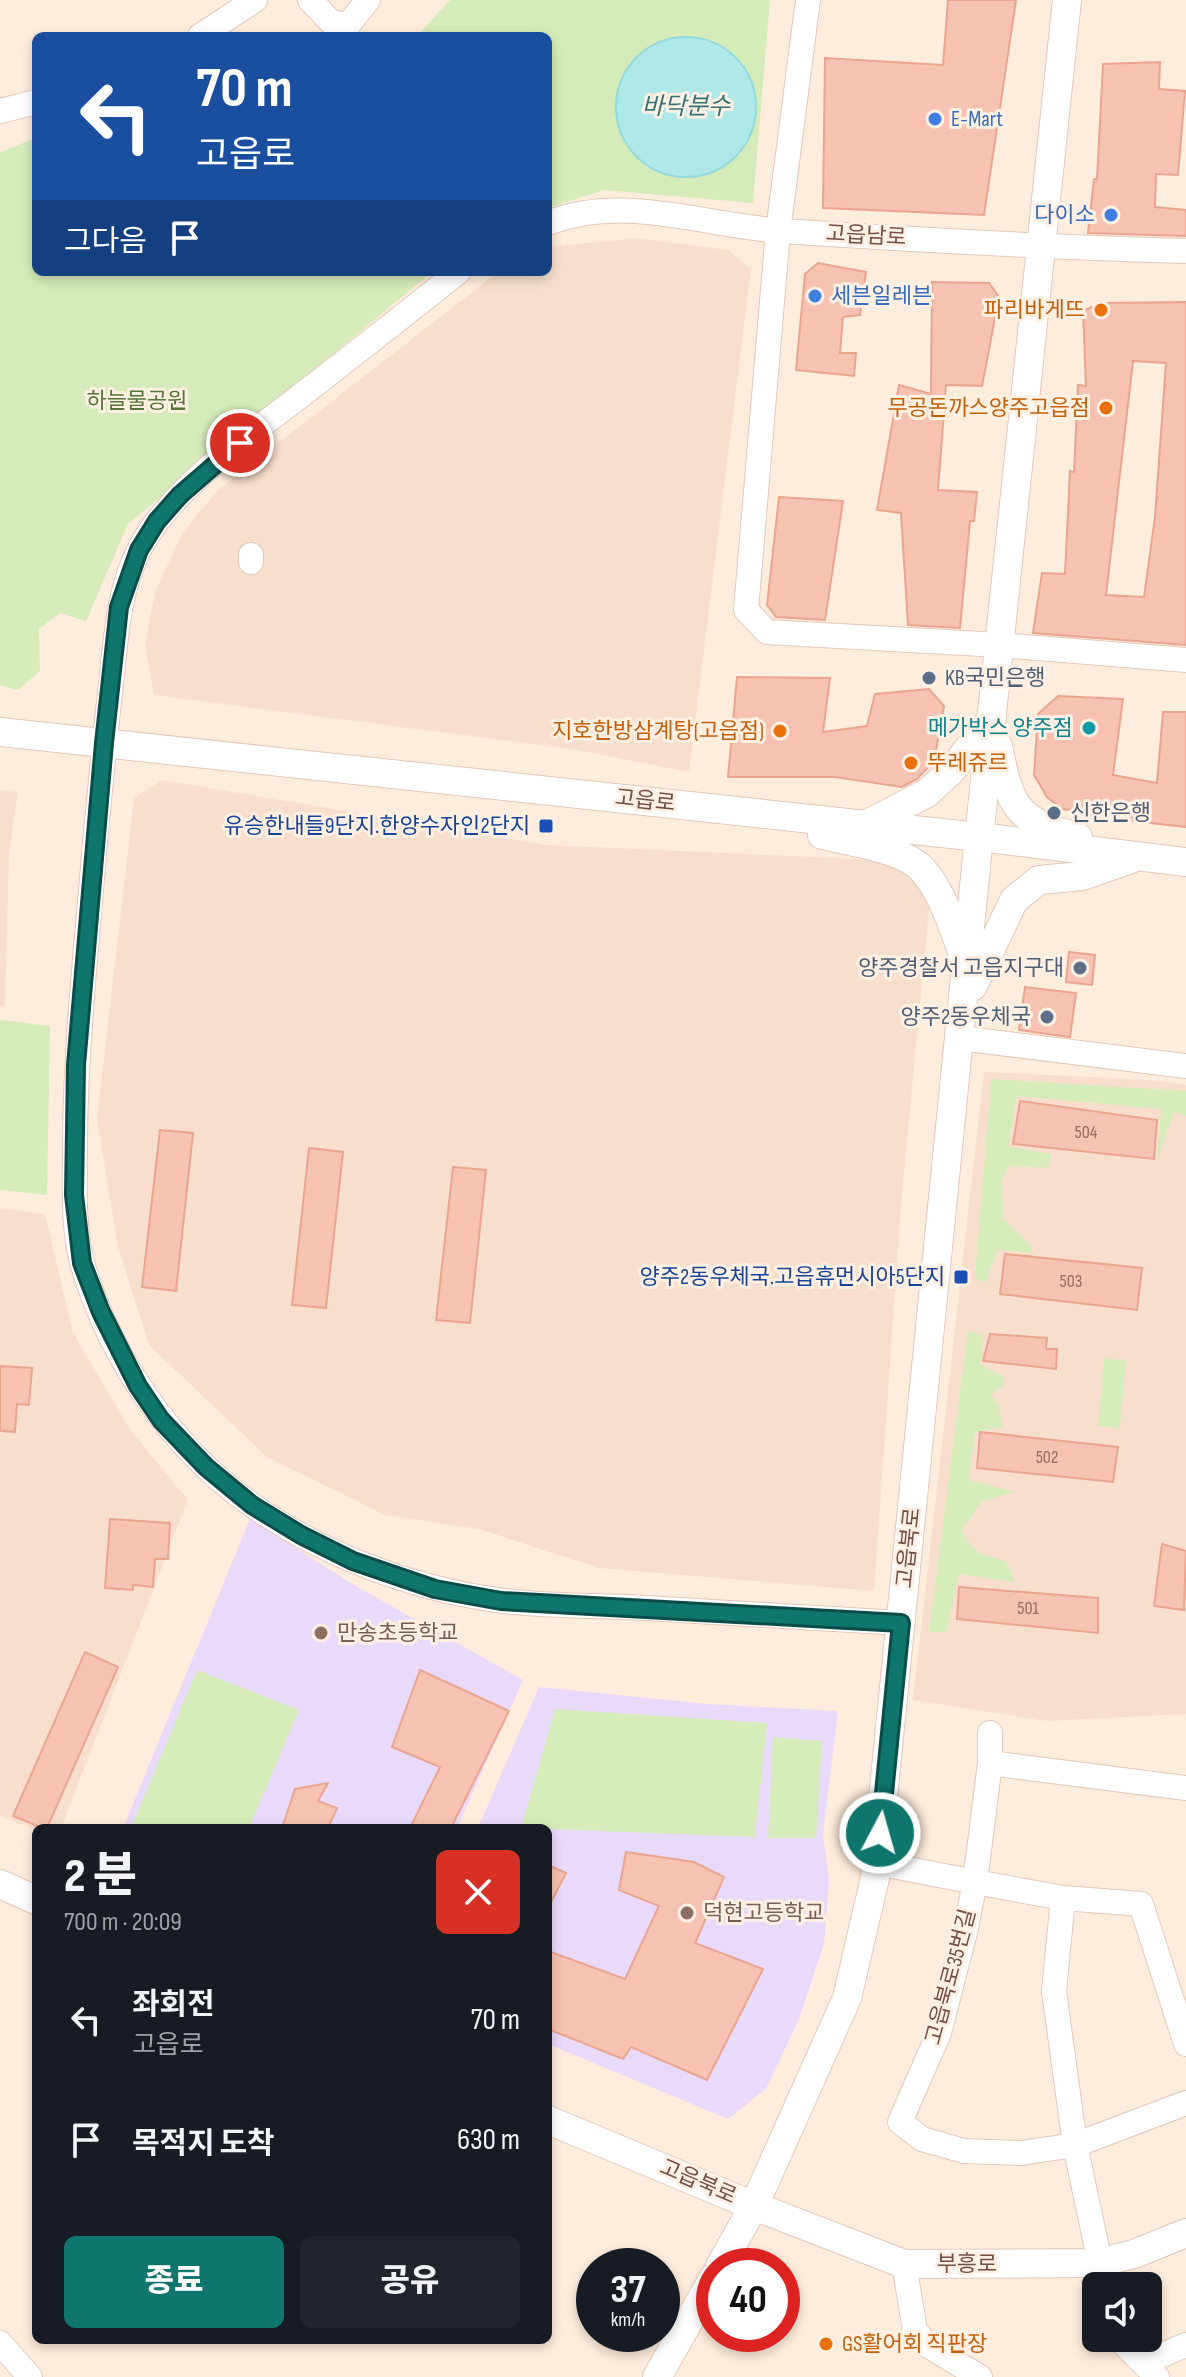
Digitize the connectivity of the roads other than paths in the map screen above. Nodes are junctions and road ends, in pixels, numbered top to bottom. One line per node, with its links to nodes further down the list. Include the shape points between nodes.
1 (255, 0): 6 (street)
2 (310, 0): 3 (street, via 331,22 348,25)
3 (368, 0)
4 (808, 0): 10 (street)
5 (1067, 0): 11 (street)
6 (206, 32)
7 (32, 103): 8 (street)
8 (0, 111)
9 (552, 221): 10 (street, via 568,215 637,210)
10 (778, 231): 11 (street, 고읍남로); 14 (street, via 746,610 767,632)
11 (1041, 246): 12 (street, 고읍남로); 14 (street)
12 (1186, 251)
13 (453, 276): 18 (street, via 240,443 157,521 139,550 119,607)
14 (1000, 645): 15 (street); 16 (street)
15 (1186, 660)
16 (992, 717): 20 (street, via 927,793); 21 (street); 22 (street, via 1006,785 1020,812 1050,830)
17 (0, 732): 18 (street, 고읍로)
18 (104, 743): 19 (street, 고읍로); 27 (street, via 76,1065 74,1195 82,1263 119,1351 161,1420 252,1505 353,1561 435,1589 501,1601)
19 (804, 818): 20 (street, 고읍로); 23 (street, via 821,834 890,851 920,867 940,896)
20 (866, 825): 21 (street, 고읍로)
21 (979, 837): 22 (street, 고읍로); 23 (street, 고읍북로)
22 (1163, 859): 24 (street, via 1039,880 1014,900)
23 (967, 964): 24 (street, 고읍북로)
24 (962, 1008): 25 (street, 고읍북로)
25 (959, 1038): 26 (street); 27 (street, 고읍북로)
26 (1186, 1066)
27 (901, 1623): 31 (street, 고읍북로)
28 (990, 1733): 29 (street, 고읍북로35번길)
29 (990, 1763): 30 (street); 32 (street, 고읍북로35번길)
30 (1186, 1788)
31 (877, 1863): 32 (street, 고읍북로35번길); 40 (street, 고읍북로, via 847,1998)
32 (975, 1882): 35 (street, 고읍북로35번길); 39 (street, 고읍북로35번길, via 939,2033 900,2122 922,2139 964,2151 1021,2153)
33 (0, 1884): 34 (street)
34 (32, 1898)
35 (1063, 1898): 36 (street, 고읍북로35번길, via 1141,1904); 39 (street, via 1054,1991)
36 (1186, 2044)
37 (1186, 2103): 39 (street, 고읍북로35번길)
38 (552, 2122): 40 (street, 고읍북로)
39 (1075, 2145): 44 (street)
40 (754, 2206): 42 (street); 43 (street, 부흥로)
41 (1186, 2233): 45 (street, 부흥로, via 1134,2254)
42 (730, 2248)
43 (904, 2264): 46 (street, 부흥로); 54 (street, via 915,2330 927,2345)
44 (1101, 2272)
45 (1107, 2272)
46 (1082, 2274)
47 (696, 2309): 53 (street)
48 (0, 2343): 52 (street)
49 (1186, 2345): 51 (street)
50 (1132, 2352): 51 (street)
51 (1150, 2370)
52 (30, 2377)
53 (657, 2377)
54 (980, 2377)

